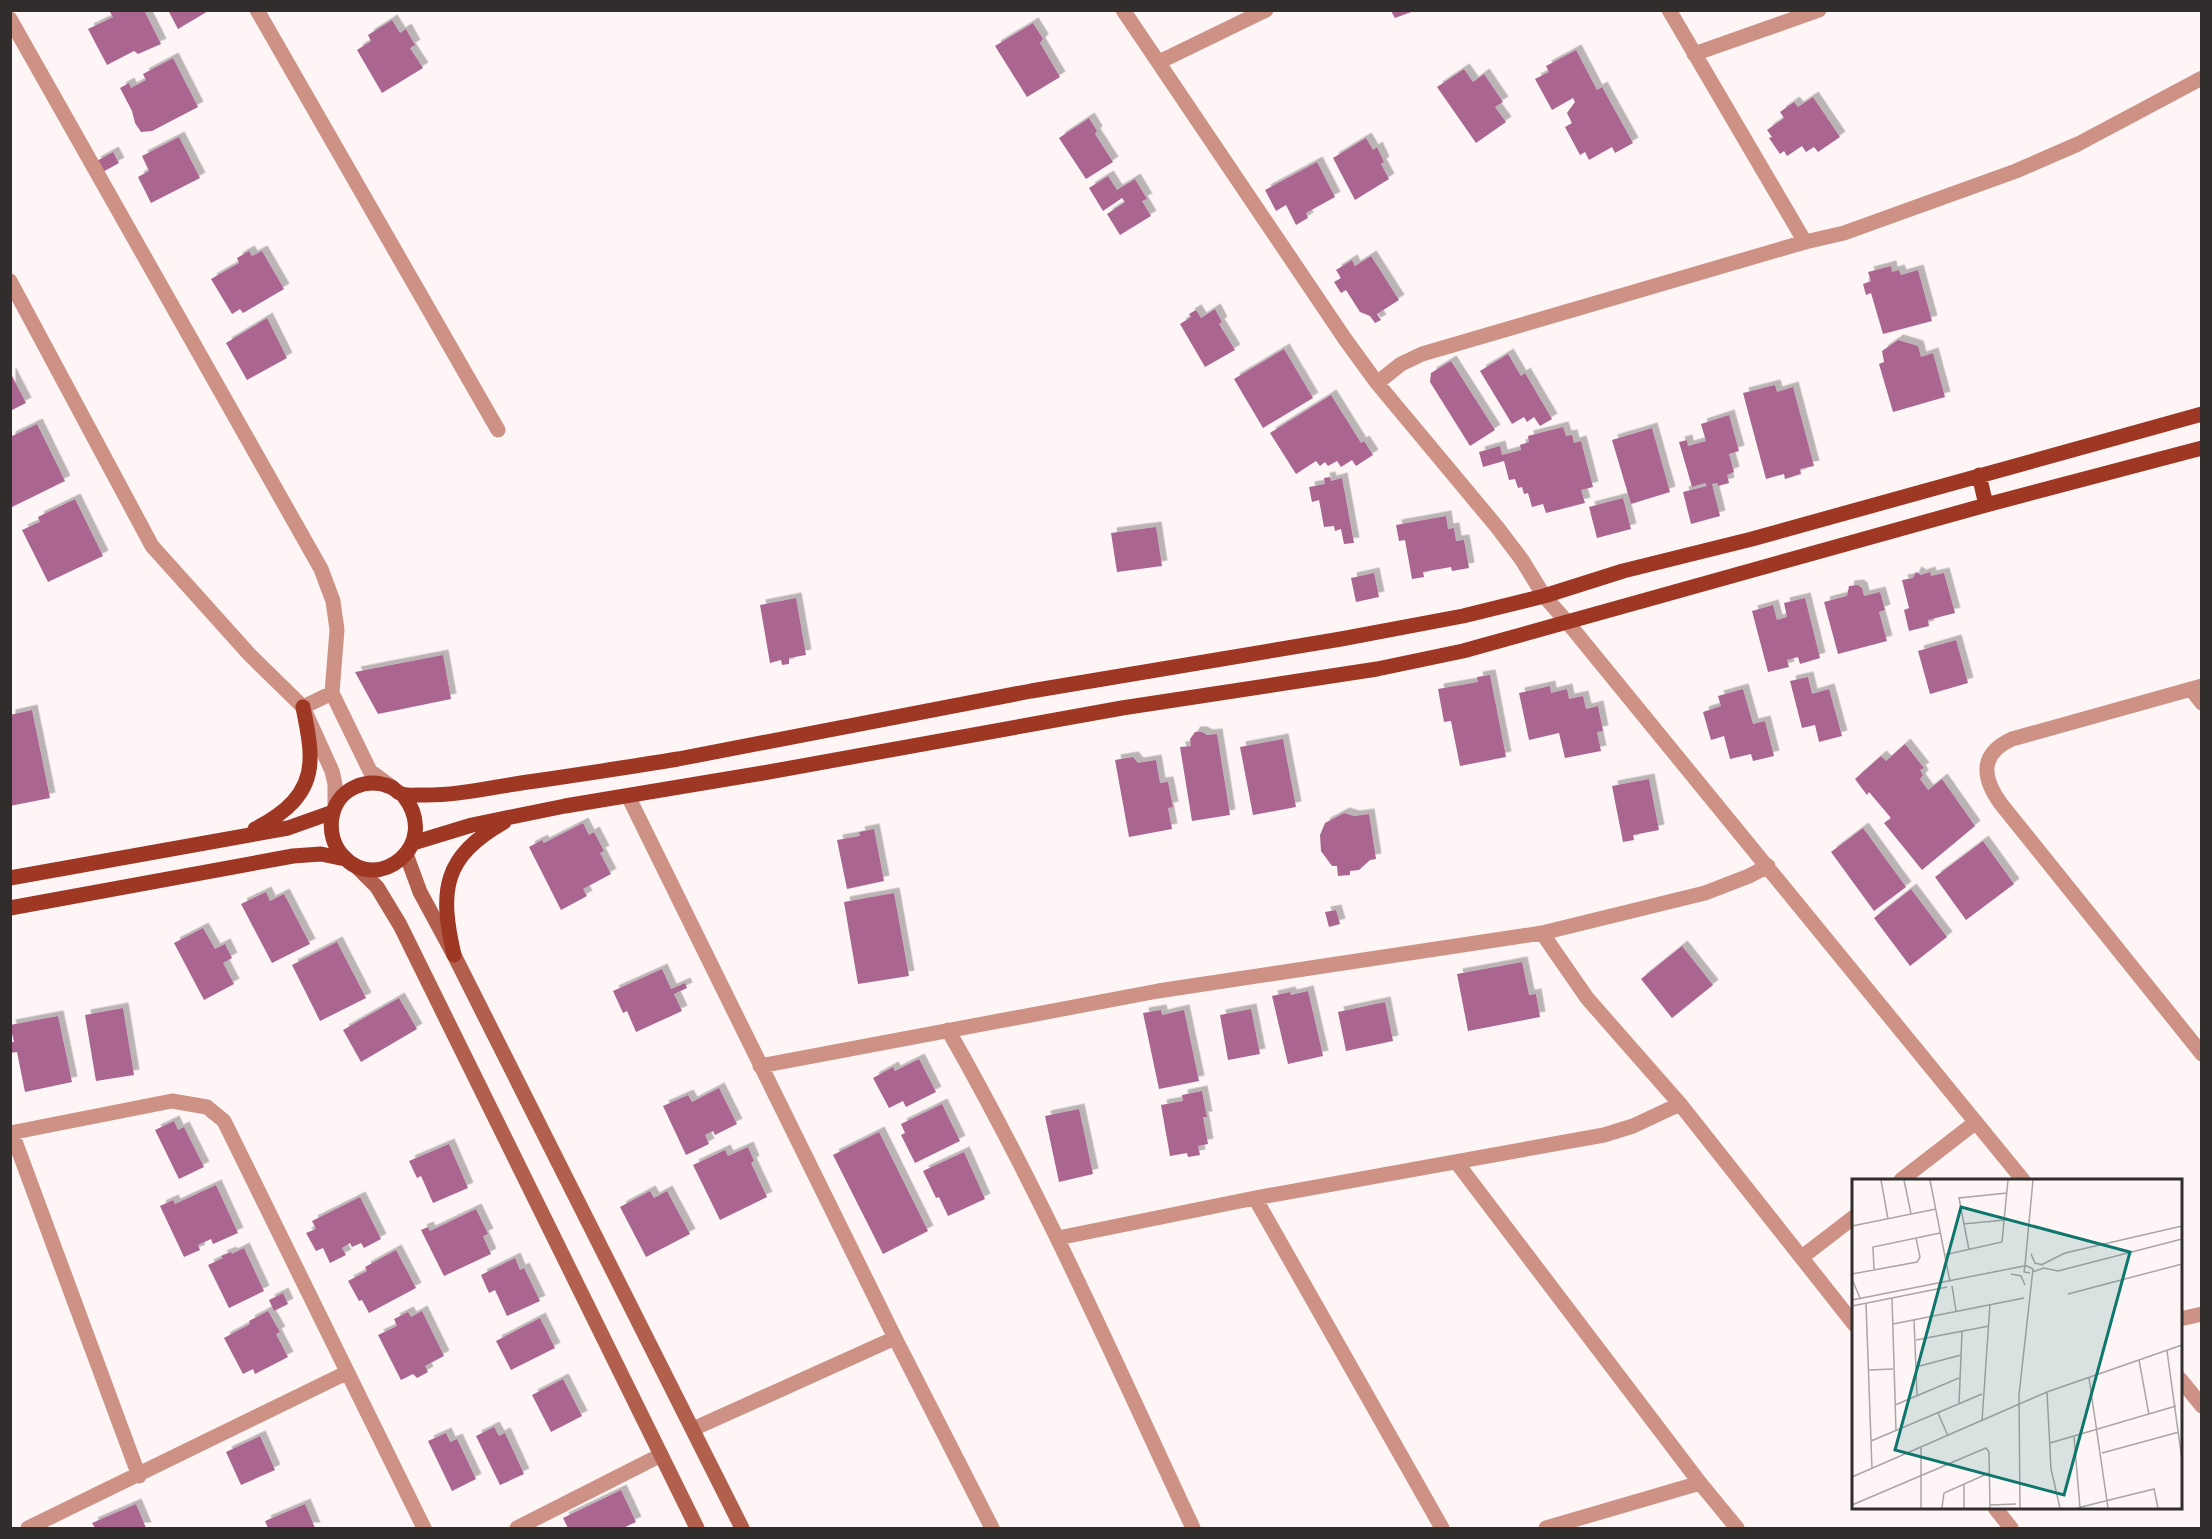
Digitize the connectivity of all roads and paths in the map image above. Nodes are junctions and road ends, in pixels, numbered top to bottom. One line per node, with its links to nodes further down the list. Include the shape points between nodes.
1 (257, 10): 14 (street)
2 (1124, 10): 8 (street)
3 (1266, 10): 8 (street)
4 (1669, 10): 7 (street)
5 (1819, 10): 7 (street)
6 (10, 19): 21 (street, via 321,569 333,601 337,630)
7 (1694, 54): 10 (street)
8 (1159, 62): 12 (street)
9 (2202, 78): 10 (street, via 2078,144 2016,171 1845,233)
10 (1805, 242): 12 (street, via 1422,354)
11 (10, 281): 23 (street, via 152,546 249,654)
12 (1377, 383): 18 (street, via 1497,527)
13 (2202, 414): 16 (main road)
14 (498, 430)
15 (2202, 448): 17 (main road)
16 (1979, 475): 17 (main road); 18 (main road)
17 (1986, 505): 19 (main road)
18 (1544, 596): 19 (street); 24 (main road, via 1369,634 1031,691 678,759 461,792 423,796)
19 (1568, 622): 25 (main road, via 1463,651 1377,669 1122,708); 31 (street)
20 (2196, 688): 22 (street); 37 (street, via 2012,739 1990,755 1986,770 1988,783 2001,804)
21 (332, 693): 23 (street); 24 (street, via 370,771)
22 (2202, 703)
23 (303, 707): 26 (street, via 332,771); 28 (main road, via 310,758 306,782 278,817)
24 (397, 791): 26 (main road, via 373,784 354,788); 29 (main road, via 411,805 416,818)
25 (628, 796): 27 (main road); 38 (street)
26 (334, 809): 28 (main road, via 288,828); 30 (main road, via 331,834 336,848)
27 (515, 816): 29 (main road, via 463,827); 35 (main road, via 469,848 453,870 445,910)
28 (240, 837): 32 (main road)
29 (410, 849): 30 (main road, via 396,863 383,868 369,870); 35 (main road, via 420,892)
30 (350, 862): 33 (main road, via 321,854 293,855); 57 (main road, via 377,887 400,925)
31 (1768, 866): 34 (street, via 1705,893); 40 (street)
32 (10, 878)
33 (10, 908)
34 (1542, 933): 36 (street, via 1158,992); 39 (street, via 1587,998)
35 (454, 956): 56 (main road)
36 (948, 1030): 38 (street); 47 (street)
37 (2202, 1054)
38 (760, 1066): 52 (street)
39 (1680, 1104): 42 (street, via 1604,1135); 48 (street)
40 (1976, 1122): 43 (street); 44 (street)
41 (11, 1133): 53 (street, via 172,1101 207,1107 224,1121); 58 (street)
42 (1457, 1163): 45 (street); 59 (street)
43 (1902, 1179)
44 (2022, 1179)
45 (1255, 1198): 47 (street); 68 (street)
46 (1852, 1219): 48 (street)
47 (1058, 1238): 67 (street)
48 (1802, 1257): 51 (street)
49 (2202, 1314): 50 (street)
50 (2182, 1319)
51 (1852, 1321)
52 (895, 1338): 56 (street); 66 (street)
53 (346, 1373): 58 (street); 62 (street)
54 (2182, 1380): 55 (street)
55 (2202, 1406)
56 (693, 1429): 65 (main road)
57 (661, 1455): 63 (street); 64 (main road)
58 (139, 1476): 61 (street)
59 (1700, 1483): 69 (street); 70 (street)
60 (1996, 1509): 71 (street)
61 (28, 1528)
62 (424, 1528)
63 (517, 1528)
64 (696, 1528)
65 (742, 1528)
66 (992, 1528)
67 (1193, 1528)
68 (1442, 1528)
69 (1546, 1528)
70 (1737, 1528)
71 (2011, 1528)

